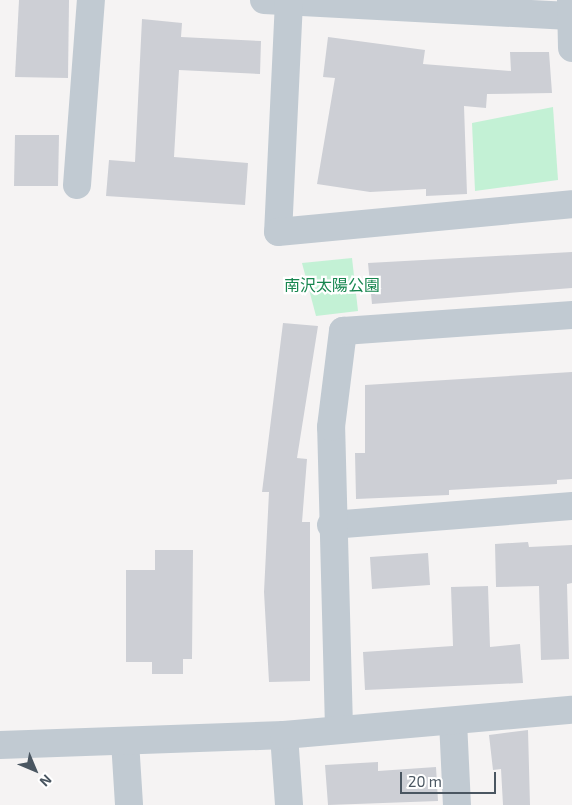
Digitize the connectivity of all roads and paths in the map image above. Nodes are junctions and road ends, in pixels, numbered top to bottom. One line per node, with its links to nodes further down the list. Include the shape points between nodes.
1 (91, 0): 5 (street)
2 (276, 1): 3 (street); 6 (street, via 278,232)
3 (570, 8): 4 (street)
4 (572, 48)
5 (77, 185)
6 (572, 204)
7 (572, 315): 9 (street, via 343,331 331,427)
8 (572, 506): 9 (street)
9 (331, 525): 12 (street)
10 (572, 710): 11 (street)
11 (453, 721): 12 (street); 18 (street)
12 (339, 728): 13 (street)
13 (284, 735): 14 (street); 17 (street)
14 (125, 741): 15 (street); 16 (street)
15 (0, 745)
16 (129, 805)
17 (289, 805)
18 (457, 805)

